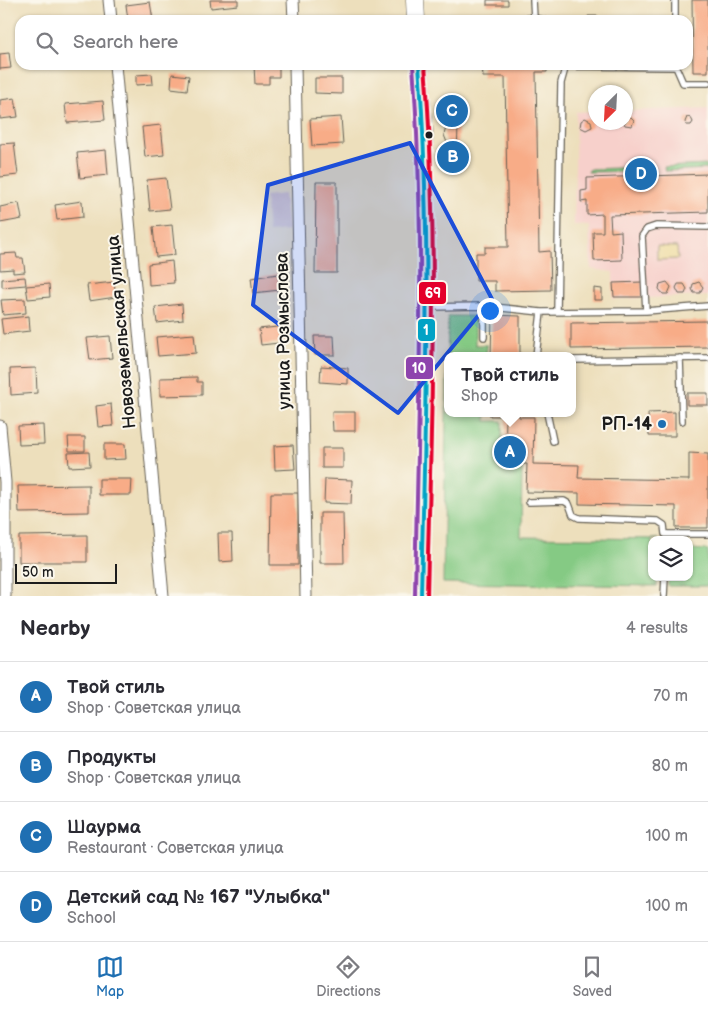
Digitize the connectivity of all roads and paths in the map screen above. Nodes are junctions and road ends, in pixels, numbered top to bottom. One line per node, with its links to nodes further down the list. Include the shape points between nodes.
1 (109, 0): 6 (street)
2 (293, 0): 7 (street)
3 (415, 0): 8 (main road)
4 (534, 0): 9 (lane)
5 (675, 0): 10 (lane)
6 (110, 15)
7 (294, 15)
8 (416, 15)
9 (534, 15)
10 (675, 15)
11 (115, 70): 39 (street, Новоземельская улица)
12 (295, 70): 40 (street, улица Розмыслова)
13 (420, 70): 20 (main road)
14 (565, 70): 21 (lane, via 561,82)
15 (678, 70): 16 (lane, via 683,83)
16 (708, 83)
17 (708, 227): 23 (lane, via 656,226 647,229 642,236)
18 (484, 306): 20 (lane); 22 (lane); 24 (lane)
19 (708, 306): 23 (lane)
20 (427, 307): 41 (main road)
21 (557, 311): 22 (lane); 23 (lane)
22 (541, 312): 25 (lane)
23 (646, 312)
24 (484, 337)
25 (536, 352)
26 (680, 358): 27 (lane); 28 (lane); 30 (lane)
27 (708, 358)
28 (576, 360)
29 (548, 417): 32 (lane)
30 (682, 420)
31 (0, 426): 38 (street, via 5,482)
32 (553, 441)
33 (529, 502): 35 (lane, via 564,501 569,504 573,515 579,518 658,521 664,525)
34 (708, 534): 36 (lane)
35 (665, 536)
36 (679, 536)
37 (665, 581): 42 (lane)
38 (5, 596)
39 (163, 596)
40 (306, 596)
41 (421, 596)
42 (664, 596)

